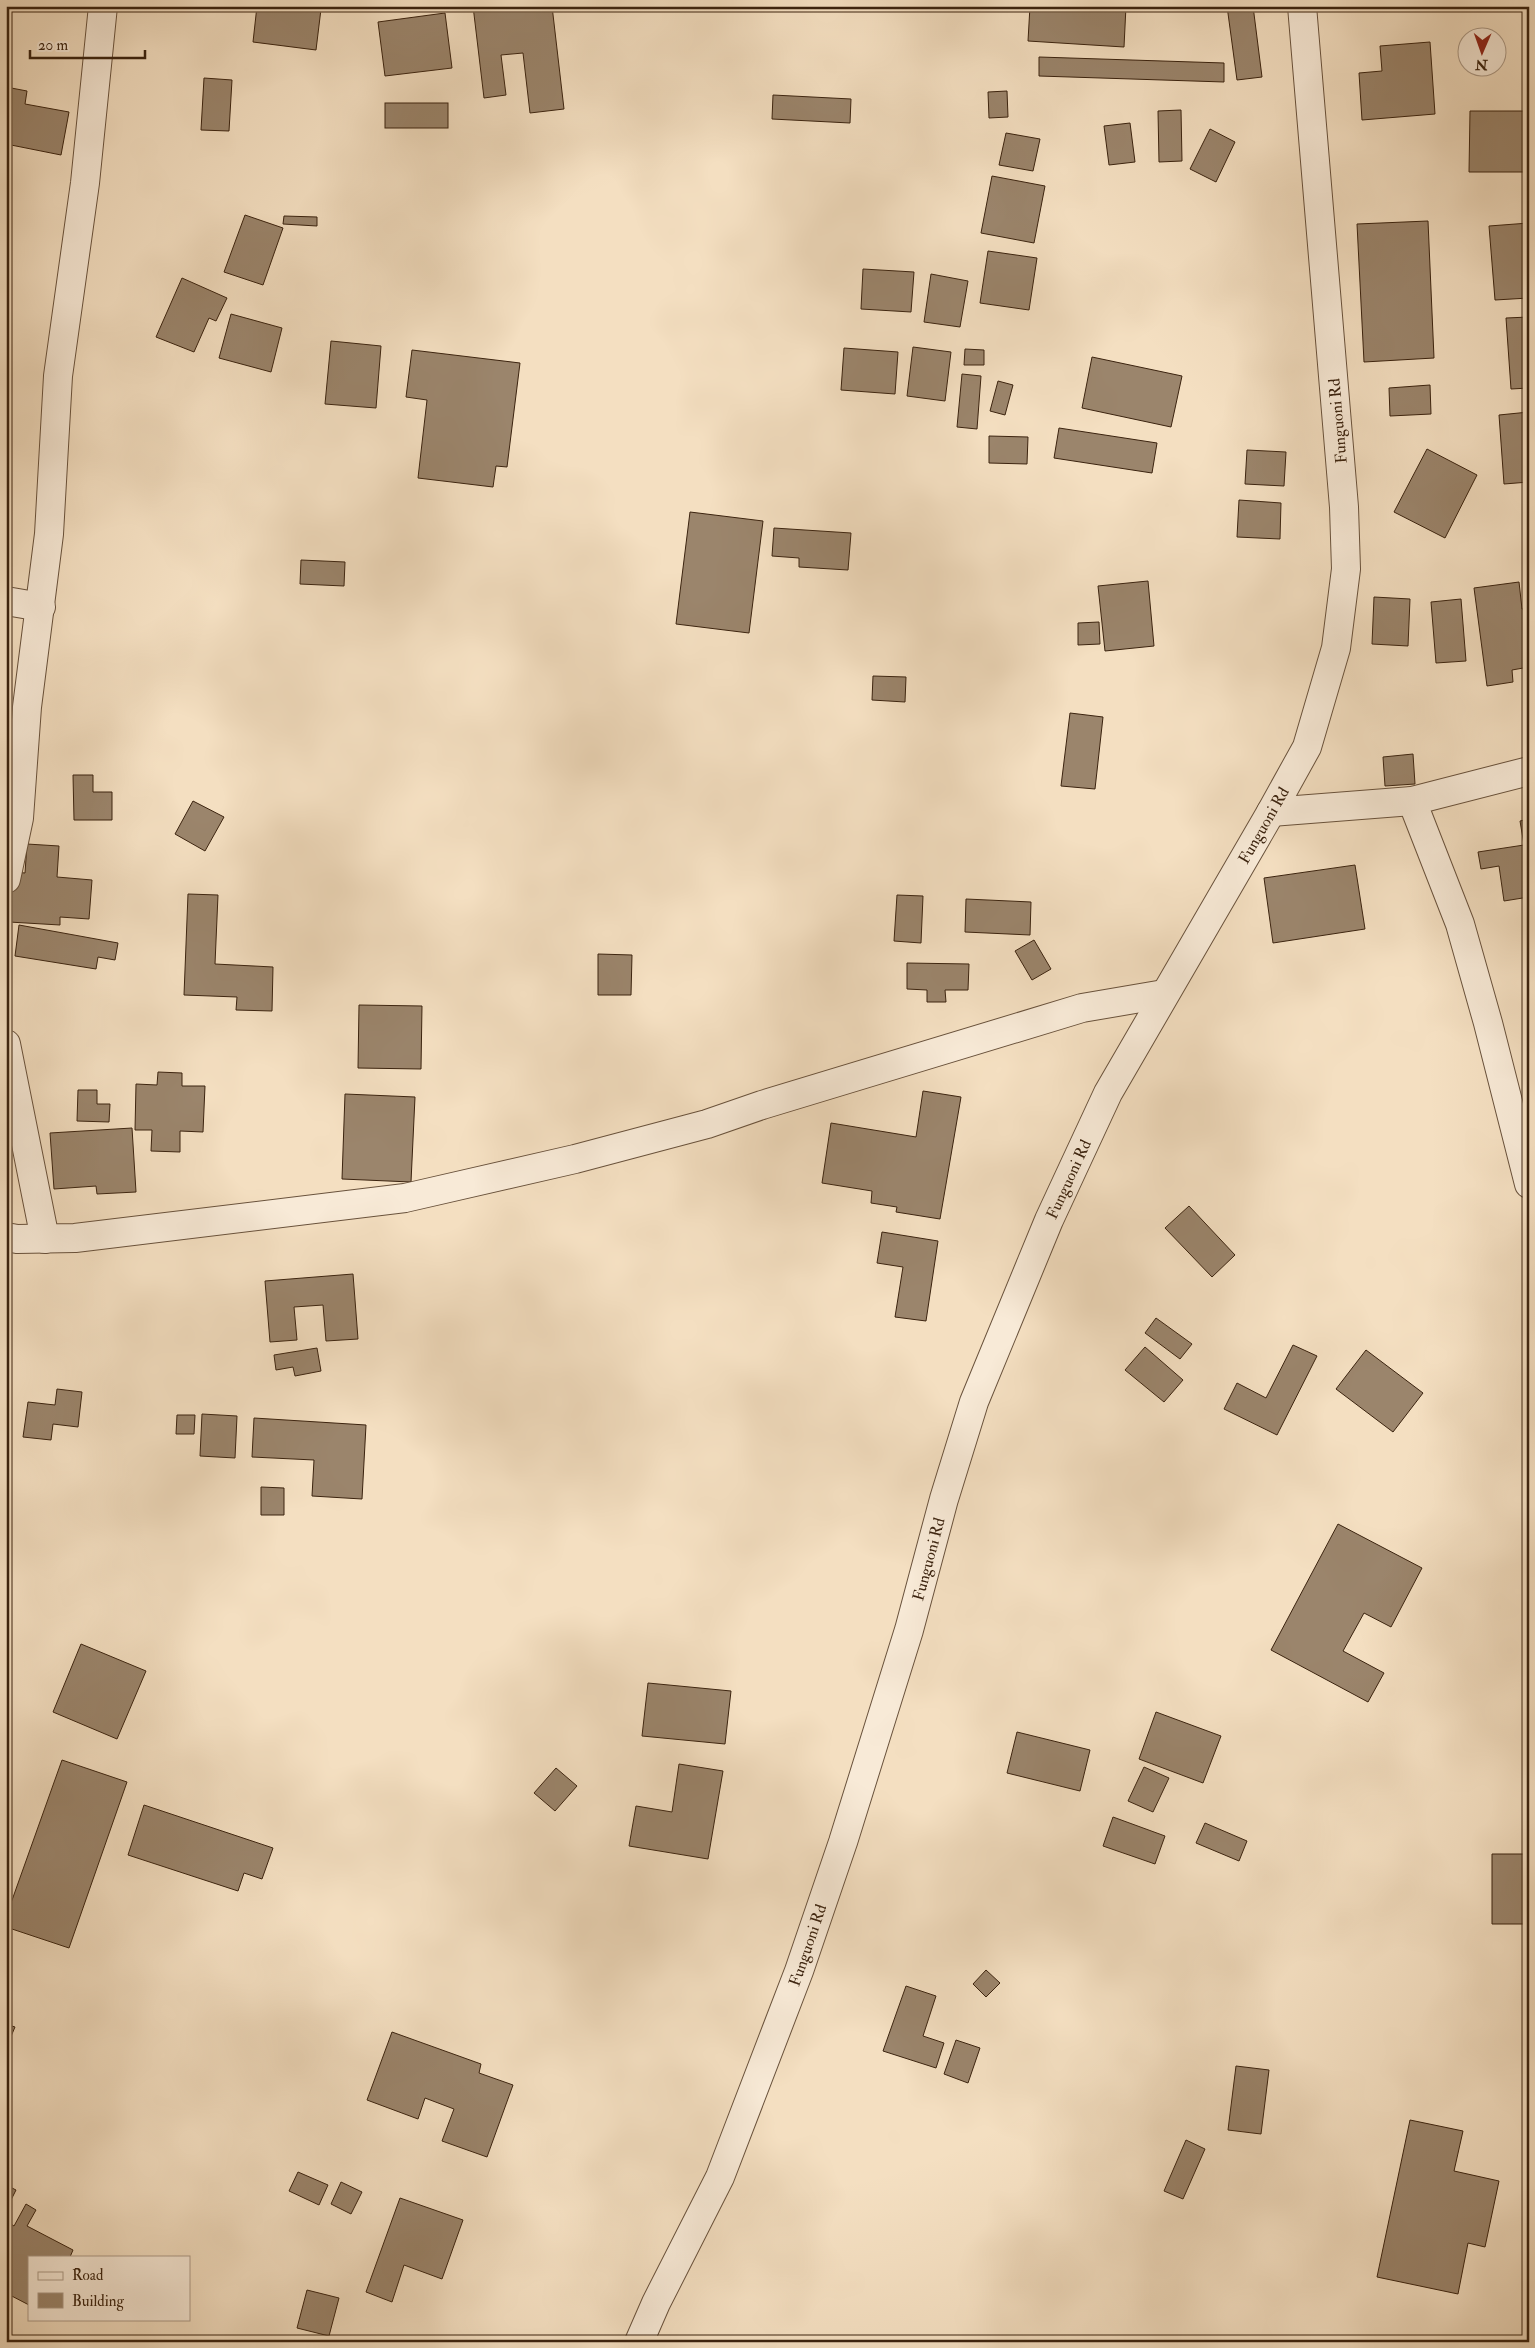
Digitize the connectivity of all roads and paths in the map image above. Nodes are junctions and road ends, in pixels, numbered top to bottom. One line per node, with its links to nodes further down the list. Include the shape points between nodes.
1 (103, 6): 4 (street, via 85,183 58,376 49,534)
2 (1302, 6): 7 (street, Funguoni Rd, via 1343,497 1346,569 1336,648 1307,747)
3 (6, 601): 4 (street)
4 (41, 607): 8 (street, via 26,707 19,818)
5 (1529, 771): 6 (street)
6 (1412, 801): 7 (street); 11 (street, via 1460,924)
7 (1271, 812): 9 (street, Funguoni Rd)
8 (6, 879)
9 (1164, 994): 13 (street, via 1082,1008 762,1104 707,1124 575,1159 405,1198 76,1238); 14 (street, Funguoni Rd, via 1100,1110 1049,1220 974,1402 909,1630 799,1970 720,2177)
10 (6, 1044): 13 (street)
11 (1529, 1184)
12 (6, 1237): 13 (street, via 18,1240)
13 (45, 1238)
14 (639, 2342)

